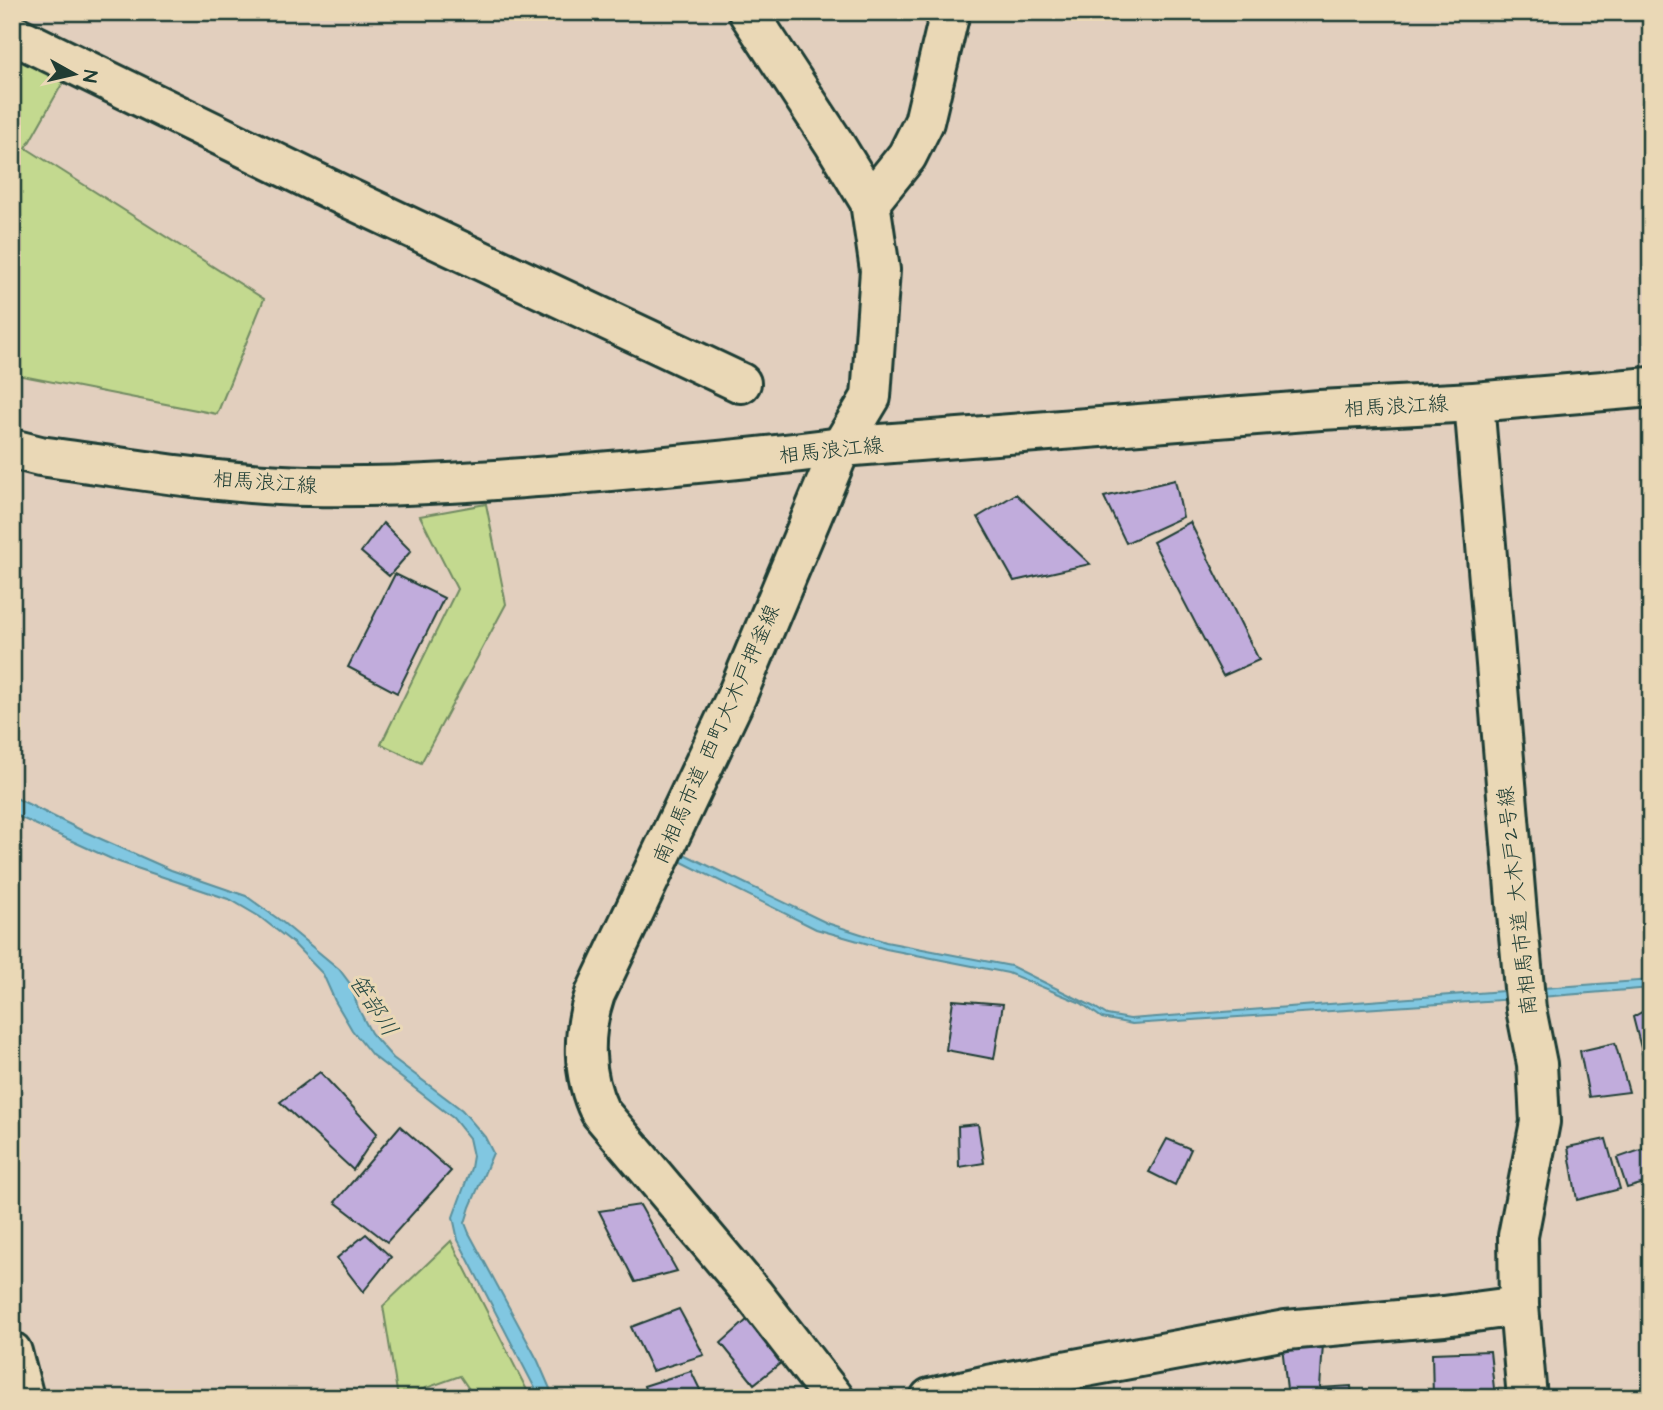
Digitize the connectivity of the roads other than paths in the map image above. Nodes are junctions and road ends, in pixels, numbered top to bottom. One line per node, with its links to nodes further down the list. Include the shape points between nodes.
1 (748, 12): 4 (street)
2 (950, 12): 4 (street, via 924,122 907,156)
3 (12, 34): 5 (street)
4 (870, 202): 8 (street, 南相馬市道 西町大木戸押釜線, via 880,270 871,397)
5 (741, 383)
6 (1651, 387): 7 (street, 相馬浪江線)
7 (1474, 402): 8 (street, 相馬浪江線); 10 (street, 南相馬市道 大木戸2号線, via 1517,914 1537,1063 1539,1122 1518,1236)
8 (841, 447): 9 (street, 相馬浪江線, via 491,481 351,486 204,478); 13 (street, 南相馬市道 西町大木戸押釜線, via 737,695 595,994 589,1012 586,1069 590,1091 614,1131 754,1295)
9 (12, 449)
10 (1519, 1306): 14 (street, via 1286,1330); 15 (street, 南相馬市道 大木戸2号線)
11 (12, 1352): 12 (street)
12 (24, 1398)
13 (834, 1398)
14 (930, 1398)
15 (1527, 1398)

